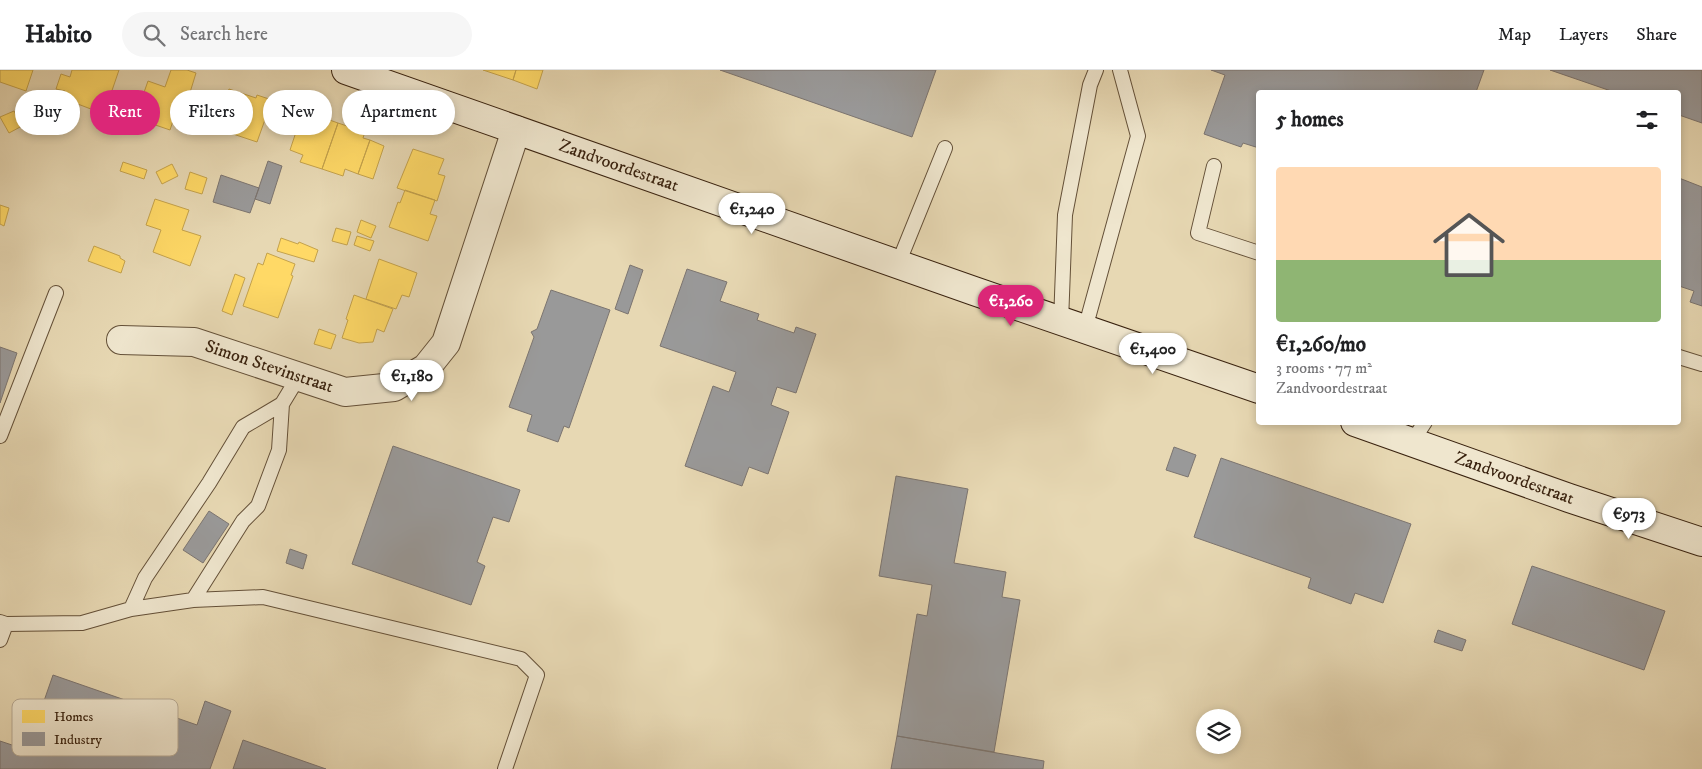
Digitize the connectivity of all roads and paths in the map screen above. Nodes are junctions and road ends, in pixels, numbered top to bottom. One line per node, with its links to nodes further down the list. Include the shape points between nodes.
1 (346, 70): 4 (main road, Zandvoordestraat)
2 (1096, 70): 10 (lane, via 1090,86 1065,215)
3 (1120, 70): 10 (lane, via 1138,136)
4 (516, 130): 8 (main road, Zandvoordestraat); 14 (main road, Simon Stevinstraat, via 446,343 426,368 394,387 345,392)
5 (945, 148): 8 (lane)
6 (1214, 166): 7 (lane, via 1198,233)
7 (1256, 252)
8 (898, 264): 10 (main road, Zandvoordestraat)
9 (56, 293): 19 (lane)
10 (1073, 325): 15 (main road, Zandvoordestraat)
11 (121, 340): 14 (main road, Simon Stevinstraat, via 194,342)
12 (1681, 358): 13 (lane)
13 (1702, 364)
14 (299, 376): 16 (lane)
15 (1256, 388)
16 (282, 404): 21 (lane, via 279,450 258,506 243,520); 22 (lane, via 243,427 145,578)
17 (1374, 425): 18 (main road, Zandvoordestraat)
18 (1419, 432): 20 (main road, Zandvoordestraat, via 1569,498)
19 (0, 436)
20 (1702, 542)
21 (193, 600): 22 (lane); 25 (lane, via 263,597 521,659 537,675)
22 (131, 609): 23 (lane, via 82,623)
23 (3, 623): 24 (lane)
24 (0, 640)
25 (505, 769)

